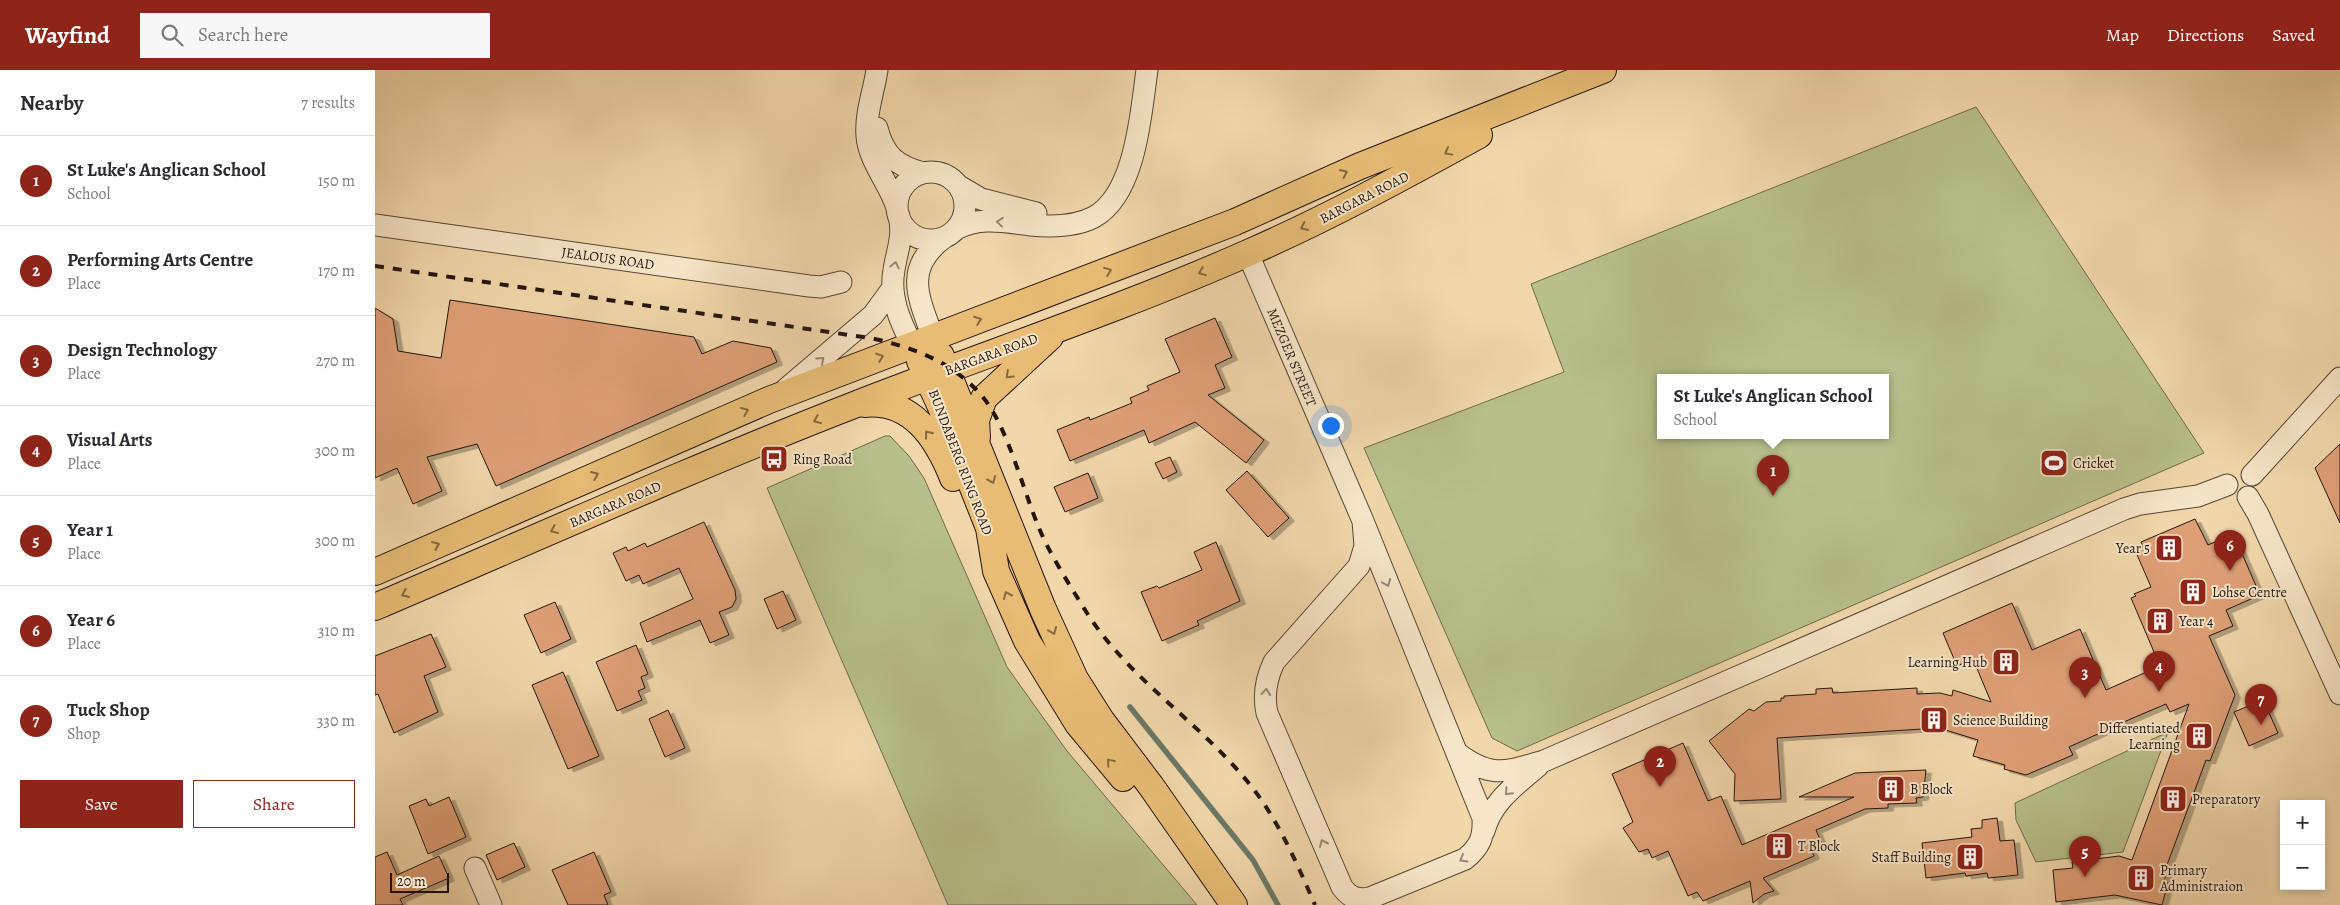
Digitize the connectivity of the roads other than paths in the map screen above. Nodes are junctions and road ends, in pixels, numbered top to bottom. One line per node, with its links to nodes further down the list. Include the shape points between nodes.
1 (1147, 70): 7 (street, via 1136,145)
2 (1603, 70): 4 (main road, BARGARA ROAD)
3 (876, 80): 5 (street, via 876,121 885,149 896,163); 8 (street, via 867,137)
4 (1567, 86): 9 (main road, BARGARA ROAD, one-way to 4, via 1360,166); 12 (main road, BARGARA ROAD, one-way to 12, via 1364,198)
5 (923, 174): 6 (street, via 943,174); 8 (street, via 901,190)
6 (959, 186): 7 (street, via 989,202 1046,215 1088,210 1110,197); 11 (street, via 965,200 964,216)
7 (1120, 186): 11 (street, one-way to 11, via 1102,211 1078,223 1055,226 982,220)
8 (898, 212): 11 (street, via 907,230 921,238 937,240); 14 (street, one-way to 8, via 894,269 902,239)
9 (1235, 222): 12 (main road); 16 (main road, BARGARA ROAD, one-way to 9)
10 (375, 225): 13 (street, JEALOUS ROAD, via 809,286)
11 (951, 233): 16 (street, via 925,257 917,277)
12 (1247, 254): 15 (main road, BARGARA ROAD, one-way to 15); 25 (street, MEZGER STREET)
13 (841, 282)
14 (893, 289): 16 (street, via 899,316); 19 (street, one-way to 14, via 794,384 873,314)
15 (1058, 329): 17 (main road, BARGARA ROAD); 21 (main road, one-way to 21, via 980,403 976,420)
16 (922, 341): 17 (main road, BUNDABERG RING ROAD); 19 (main road, BARGARA ROAD, one-way to 16)
17 (937, 374): 20 (main road, BARGARA ROAD); 21 (main road, BUNDABERG RING ROAD); 26 (main road, BUNDABERG RING ROAD, via 989,528)
18 (2340, 378): 22 (street)
19 (769, 400): 27 (main road, BARGARA ROAD, one-way to 19)
20 (853, 405): 26 (main road, one-way to 20, via 979,546 943,454 917,420 894,406); 28 (main road, BARGARA ROAD, one-way to 28)
21 (977, 446): 33 (main road, BUNDABERG RING ROAD, one-way to 33, via 1075,679)
22 (2252, 475): 23 (street, via 2238,471 2230,476); 24 (street, via 2256,487)
23 (2227, 485): 24 (street, via 2235,497); 31 (street, via 2198,496 2124,509)
24 (2248, 497): 29 (street)
25 (1363, 521): 30 (street, MEZGER STREET, one-way to 30); 32 (street, one-way to 25, via 1479,844 1465,859 1370,898 1351,897 1342,887 1267,713 1265,692 1269,672 1274,662 1359,566 1365,546)
26 (996, 571): 33 (main road, BUNDABERG RING ROAD, one-way to 26, via 1138,797 1078,724 1027,641)
27 (375, 572)
28 (375, 607)
29 (2340, 694)
30 (1457, 754): 31 (street, via 1489,771 1502,772); 32 (street, MEZGER STREET, via 1481,808)
31 (1544, 761): 32 (street, one-way to 32, via 1517,782 1493,808)
32 (1484, 831)
33 (1193, 847): 36 (main road, BUNDABERG RING ROAD)
34 (475, 868): 35 (street)
35 (491, 905)
36 (1234, 905)

